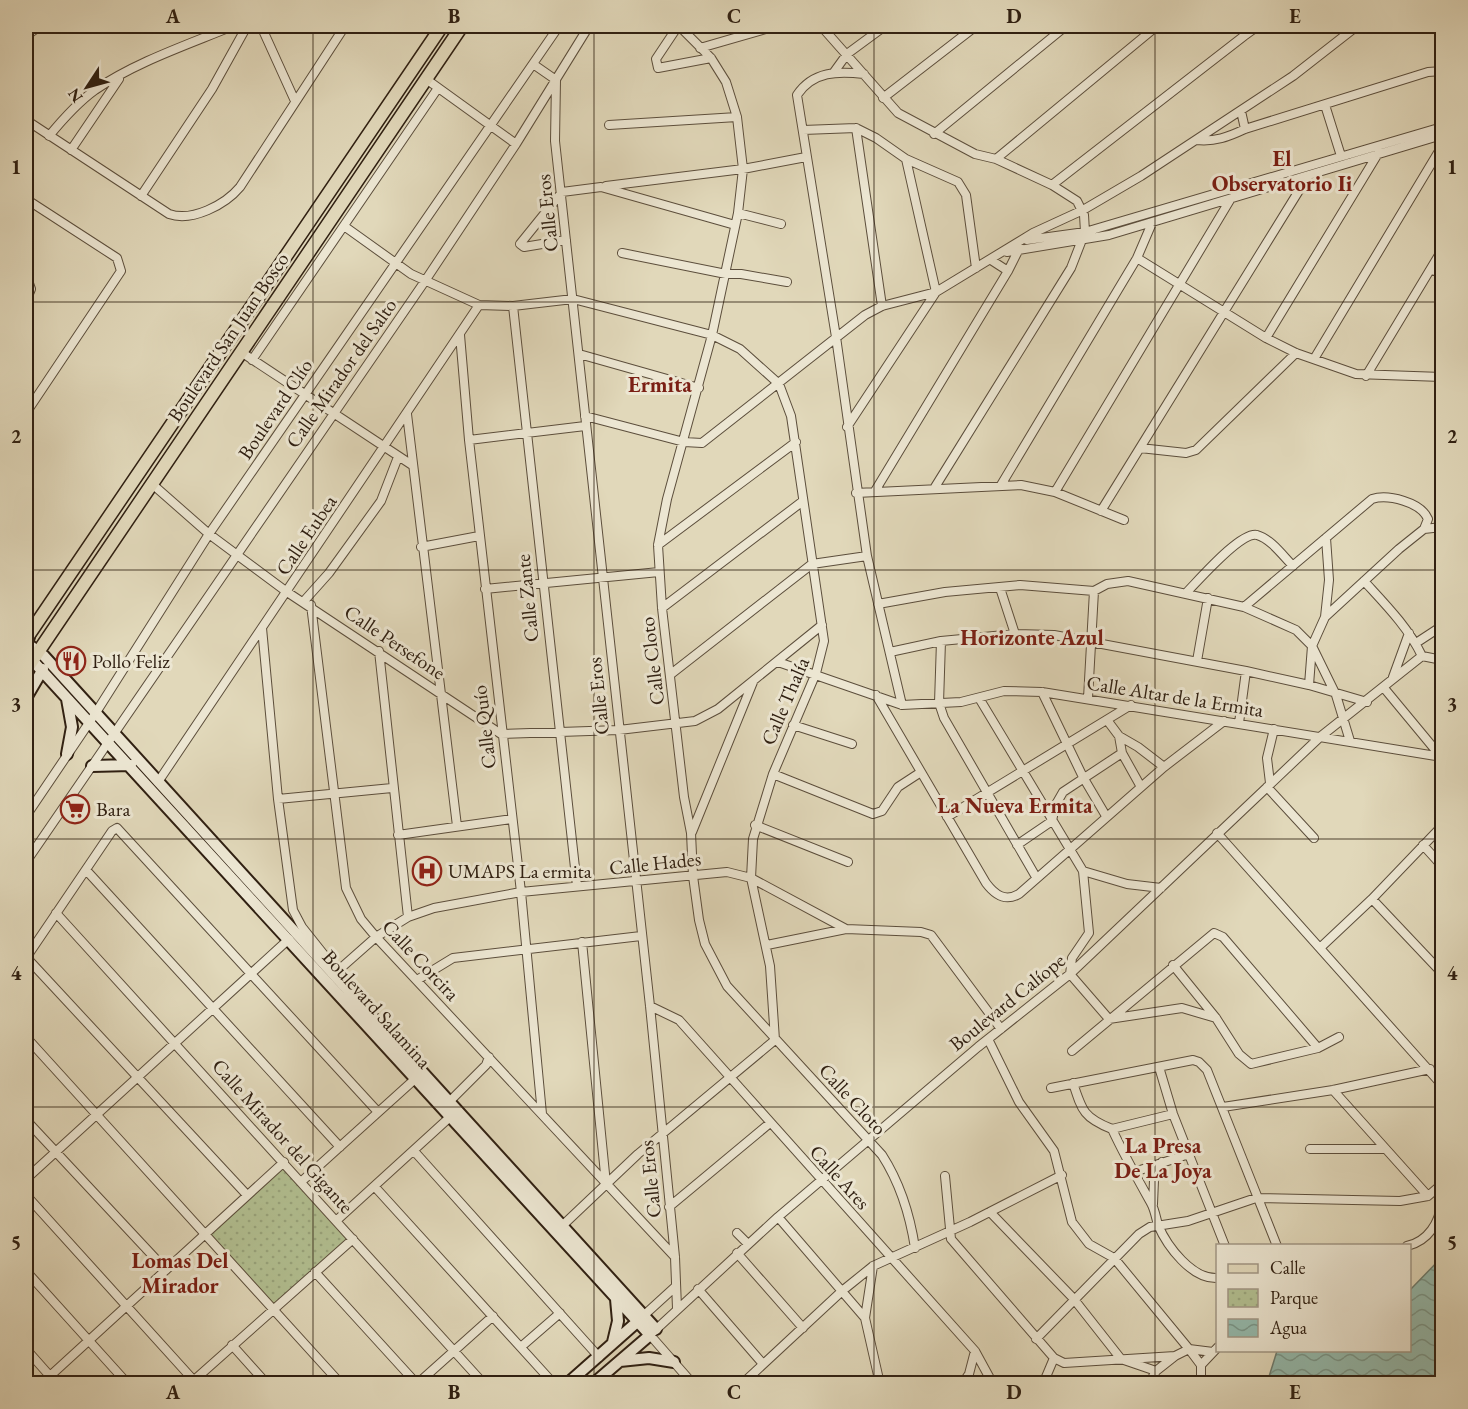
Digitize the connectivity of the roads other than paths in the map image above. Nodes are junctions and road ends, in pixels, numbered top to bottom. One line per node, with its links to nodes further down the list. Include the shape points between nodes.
1 (40, 26): 20 (street)
2 (233, 26): 29 (street)
3 (247, 26): 64 (street, via 212,89)
4 (261, 26): 34 (street)
5 (345, 26): 34 (street)
6 (442, 26): 170 (main road, Boulevard San Juan Bosco)
7 (462, 26): 30 (main road, Boulevard San Juan Bosco)
8 (559, 26): 25 (street, Boulevard Clío)
9 (590, 26): 31 (street, Calle Mirador del Salto)
10 (678, 26): 22 (street, Calle Cloto); 24 (street, via 656,59 658,68)
11 (776, 26): 22 (street)
12 (821, 26): 23 (street)
13 (885, 26): 23 (street)
14 (976, 26): 33 (street)
15 (1066, 26): 45 (street)
16 (1157, 26): 57 (street)
17 (1246, 26): 21 (street)
18 (1258, 26): 21 (street)
19 (1357, 26): 36 (street)
20 (26, 36)
21 (1244, 36): 60 (street)
22 (700, 48): 24 (street, Calle Cloto)
23 (847, 54): 27 (street); 28 (street)
24 (711, 58): 37 (street, Calle Cloto, via 726,82)
25 (533, 64): 31 (street); 39 (street, Boulevard Clío)
26 (1443, 70): 35 (street)
27 (834, 72): 28 (street); 44 (street, via 804,85 797,95)
28 (864, 74): 33 (street)
29 (121, 75): 47 (street, via 84,100); 52 (street)
30 (426, 79): 32 (street); 105 (main road, Boulevard San Juan Bosco)
31 (556, 80): 50 (street, Calle Mirador del Salto); 63 (street, Calle Eros, via 554,122)
32 (438, 88): 39 (street); 72 (street)
33 (883, 98): 45 (street, via 898,113)
34 (295, 101): 64 (street, via 240,187 222,203 177,217)
35 (1325, 105): 43 (street); 54 (street)
36 (1241, 111): 43 (street); 48 (street)
37 (737, 117): 40 (street); 58 (street, Calle Cloto)
38 (26, 120): 47 (street)
39 (491, 125): 50 (street); 83 (street, Boulevard Clío)
40 (609, 125)
41 (1443, 127): 49 (street)
42 (856, 128): 44 (street); 56 (street); 98 (street)
43 (1245, 129): 48 (street, via 1210,142)
44 (802, 130): 55 (street)
45 (934, 134): 57 (street, via 975,154)
46 (1443, 135): 53 (street)
47 (49, 136): 52 (street)
48 (1196, 140): 67 (street)
49 (1384, 143): 53 (street); 54 (street)
50 (516, 144): 90 (street, Calle Mirador del Salto)
51 (1443, 146): 108 (street)
52 (71, 150): 64 (street)
53 (1378, 154): 59 (street); 104 (street)
54 (1341, 156): 62 (street)
55 (806, 157): 58 (street); 103 (street)
56 (906, 159): 84 (street, via 958,182 964,189); 93 (street)
57 (996, 159): 60 (street)
58 (743, 169): 61 (street); 68 (street, Calle Cloto)
59 (1308, 176): 66 (street); 99 (street)
60 (1052, 185): 67 (street, via 1073,197)
61 (601, 187): 63 (street); 71 (street)
62 (1236, 189): 66 (street); 73 (street)
63 (562, 192): 74 (street, Calle Eros); 74 (street, via 520,244 524,247)
64 (141, 196)
65 (26, 199): 116 (street, via 117,258 121,271)
66 (1229, 201): 69 (street); 92 (street)
67 (1083, 210): 73 (street); 75 (street)
68 (738, 213): 70 (street); 71 (street, Calle Cloto)
69 (1152, 223): 76 (street); 81 (street)
70 (782, 224)
71 (735, 225): 88 (street, Calle Cloto)
72 (344, 226): 83 (street); 109 (street)
73 (1085, 232): 75 (street); 76 (street)
74 (566, 240): 94 (street, Calle Eros)
75 (1023, 240): 78 (street); 79 (street)
76 (1083, 241): 78 (street); 132 (street, via 1061,287)
77 (1443, 250): 85 (street)
78 (1019, 251): 79 (street); 86 (street)
79 (1004, 252): 82 (street)
80 (622, 253): 88 (street)
81 (1137, 258): 92 (street); 131 (street)
82 (991, 260): 84 (street); 86 (street)
83 (396, 264): 90 (street); 115 (street, Boulevard Clío)
84 (976, 268): 93 (street)
85 (1430, 270): 87 (street); 111 (street)
86 (1008, 271): 133 (street)
87 (1443, 272)
88 (726, 274): 91 (street); 102 (street, Calle Cloto)
89 (26, 275): 95 (street, via 31,289)
90 (425, 281): 96 (street); 118 (street, Calle Mirador del Salto)
91 (787, 282)
92 (1180, 283): 99 (street); 134 (street)
93 (936, 292): 98 (street); 121 (street)
94 (573, 299): 97 (street); 102 (street, Calle Thalía); 107 (street, Calle Eros)
95 (26, 301)
96 (479, 305): 97 (street); 101 (street, Calle Eubea)
97 (513, 306): 122 (street, Calle Zante)
98 (882, 306): 103 (street)
99 (1223, 311): 104 (street); 127 (street)
100 (1443, 322): 110 (street)
101 (460, 335): 117 (street, Calle Eubea); 123 (street, Calle Quío)
102 (712, 335): 113 (street, Calle Thalía, via 740,349); 114 (street, Calle Cloto)
103 (836, 337): 113 (street); 121 (street)
104 (1266, 338): 106 (street)
105 (241, 352): 109 (street); 130 (main road, Boulevard San Juan Bosco)
106 (1296, 353): 108 (street); 127 (street, via 1196,450 1186,453)
107 (579, 354): 114 (street); 119 (street, Calle Eros)
108 (1314, 359): 111 (street)
109 (252, 360): 115 (street)
110 (1443, 369)
111 (1366, 376): 112 (street)
112 (1443, 377)
113 (779, 384): 124 (street, via 709,439 694,444); 125 (street, Calle Thalía, via 789,405)
114 (699, 388): 124 (street, Calle Cloto)
115 (304, 395): 118 (street); 141 (street, Boulevard Clío)
116 (26, 413)
117 (407, 413): 126 (street, Calle Eubea); 129 (street)
118 (333, 414): 126 (street); 146 (street, Calle Mirador del Salto)
119 (585, 416): 120 (street, Calle Eros); 124 (street)
120 (585, 426): 122 (street); 151 (street, Calle Eros)
121 (847, 427): 135 (street)
122 (526, 434): 123 (street); 153 (street, Calle Zante)
123 (469, 440): 142 (street, Calle Quío)
124 (684, 442): 144 (street, Calle Cloto)
125 (796, 442): 136 (street, Calle Thalía); 144 (street)
126 (385, 448): 128 (street); 157 (street, Calle Eubea)
127 (1140, 448): 137 (street)
128 (398, 456): 129 (street); 160 (street, via 381,501)
129 (412, 465): 145 (street)
130 (151, 483): 141 (street, Calle Persefone); 177 (main road, Boulevard San Juan Bosco)
131 (1001, 485): 132 (street); 134 (street)
132 (935, 488): 133 (street)
133 (875, 491): 135 (street)
134 (1055, 492): 137 (street)
135 (856, 493): 147 (street)
136 (802, 501): 148 (street, Calle Thalía); 163 (street)
137 (1101, 511): 138 (street)
138 (1124, 520)
139 (1443, 527): 140 (street)
140 (1424, 529): 143 (street, via 1428,519 1417,506 1383,498 1372,500); 152 (street)
141 (209, 534): 146 (street, Calle Persefone); 202 (street, Boulevard Clío)
142 (479, 536): 145 (street); 155 (street, Calle Quío)
143 (1326, 538): 149 (street); 164 (street, via 1329,580)
144 (658, 545): 150 (street, Calle Cloto)
145 (421, 547): 192 (street)
146 (236, 554): 157 (street, Calle Persefone); 215 (street, Calle Mirador del Salto)
147 (867, 556): 148 (street); 161 (street)
148 (812, 564): 165 (street, Calle Thalía); 185 (street)
149 (1293, 566): 158 (street, via 1271,543 1255,534 1237,543); 162 (street)
150 (659, 572): 151 (street); 163 (street, Calle Cloto)
151 (602, 577): 153 (street); 210 (street, Calle Eros)
152 (1364, 581): 164 (street); 168 (street)
153 (542, 582): 155 (street); 211 (street, Calle Zante)
154 (1000, 588): 156 (street, via 1031,585); 161 (street, via 945,592); 169 (street)
155 (485, 589): 212 (street, Calle Quío)
156 (1094, 591): 158 (street, via 1107,584 1128,581); 172 (street)
157 (287, 592): 160 (street, Calle Persefone); 167 (street, Calle Eubea)
158 (1186, 593): 159 (street)
159 (1208, 598): 162 (street); 180 (street)
160 (307, 603): 175 (street, Calle Persefone); 233 (street, Calle Corcira)
161 (878, 604): 176 (street)
162 (1244, 607): 174 (street, via 1296,630)
163 (662, 608): 185 (street, Calle Cloto)
164 (1325, 617): 174 (street)
165 (822, 625): 181 (street); 184 (street, Calle Thalía, via 823,652)
166 (1443, 626): 173 (street)
167 (262, 628): 229 (street, Calle Eubea); 235 (street)
168 (1408, 633): 173 (street); 186 (street)
169 (1015, 634): 171 (street); 172 (street)
170 (28, 636): 177 (main road)
171 (941, 641): 176 (street); 199 (street)
172 (1093, 641): 180 (street); 197 (street)
173 (1416, 643): 178 (street)
174 (1312, 646): 188 (street); 193 (street)
175 (379, 651): 192 (street, Calle Persefone); 231 (street)
176 (890, 652): 200 (street)
177 (31, 653): 182 (street, Boulevard Salamina); 202 (street, Boulevard Salamina)
178 (1422, 656): 179 (street); 186 (street, Boulevard Calíope)
179 (1443, 660)
180 (1197, 661): 183 (street)
181 (778, 662): 184 (street); 187 (street)
182 (43, 669): 191 (street, Boulevard Salamina); 195 (street)
183 (1246, 670): 188 (street); 206 (street)
184 (816, 673): 194 (street); 208 (street, Calle Thalía)
185 (671, 674): 207 (street, Calle Cloto)
186 (1392, 680): 189 (street, Boulevard Calíope)
187 (753, 682): 207 (street, via 707,716); 244 (street)
188 (1309, 685): 193 (street)
189 (1384, 688): 198 (street, Boulevard Calíope); 221 (street)
190 (1042, 692): 196 (street, Calle Altar de la Ermita, via 1004,692); 197 (street, Calle Altar de la Ermita); 218 (street)
191 (65, 693): 202 (street, Boulevard Salamina); 220 (street, via 72,727)
192 (441, 693): 212 (street, Calle Persefone); 242 (street)
193 (1336, 694): 198 (street); 203 (street)
194 (876, 695): 200 (street); 226 (street)
195 (26, 698)
196 (979, 698): 199 (street, Calle Altar de la Ermita); 225 (street)
197 (1088, 698): 201 (street, Calle Altar de la Ermita)
198 (1367, 702): 203 (street, Boulevard Calíope)
199 (939, 704): 200 (street, Calle Altar de la Ermita); 234 (street)
200 (902, 705)
201 (1131, 705): 204 (street); 205 (street, Calle Altar de la Ermita)
202 (93, 717): 215 (street, Boulevard Salamina); 220 (street, Boulevard Clío)
203 (1343, 719): 214 (street, Boulevard Calíope); 216 (street)
204 (1107, 720): 213 (street); 218 (street)
205 (1224, 721): 206 (street, Calle Altar de la Ermita); 224 (street)
206 (1239, 723): 209 (street, Calle Altar de la Ermita)
207 (676, 725): 210 (street); 244 (street, Calle Cloto)
208 (793, 725): 217 (street); 227 (street, Calle Thalía)
209 (1274, 729): 214 (street, Calle Altar de la Ermita); 230 (street, via 1267,758)
210 (619, 730): 211 (street); 259 (street, Calle Eros)
211 (558, 732): 212 (street); 260 (street, Calle Zante)
212 (501, 734): 239 (street, Calle Quío)
213 (1119, 736): 219 (street); 224 (street)
214 (1320, 737): 216 (street, Calle Altar de la Ermita); 230 (street, Boulevard Calíope)
215 (112, 738): 222 (street, Boulevard Salamina); 223 (street, Calle Mirador del Salto); 229 (street, Boulevard Salamina)
216 (1350, 741): 221 (street, Calle Altar de la Ermita)
217 (852, 744)
218 (1067, 744): 225 (street); 228 (street)
219 (1122, 753): 228 (street); 232 (street)
220 (68, 754): 236 (street, Boulevard Clío)
221 (1442, 758)
222 (130, 765): 223 (street); 269 (street, Boulevard Salamina)
223 (92, 766): 251 (street, Calle Mirador del Salto)
224 (1164, 767): 232 (street)
225 (1023, 770): 234 (street); 240 (street)
226 (921, 772): 227 (street, via 898,787 879,814); 238 (street)
227 (773, 774): 241 (street, Calle Thalía)
228 (1083, 777): 237 (street); 240 (street, via 1058,798)
229 (158, 783): 278 (street, Boulevard Salamina)
230 (1268, 785): 245 (street, Boulevard Calíope); 247 (street)
231 (392, 788): 233 (street); 246 (street)
232 (1141, 788): 237 (street)
233 (335, 792): 235 (street); 268 (street, Calle Corcira, via 346,888)
234 (986, 792): 238 (street); 248 (street)
235 (278, 799): 278 (street, via 292,910)
236 (26, 816)
237 (1106, 816): 250 (street)
238 (946, 817): 257 (street, via 999,897 1013,897)
239 (512, 819): 242 (street); 262 (street, Calle Quío)
240 (1052, 821): 248 (street); 250 (street)
241 (755, 825): 252 (street); 258 (street, Calle Thalía)
242 (457, 826): 246 (street)
243 (1443, 826): 249 (street)
244 (691, 833): 256 (street, Calle Cloto)
245 (1217, 833): 261 (street, Boulevard Calíope); 272 (street)
246 (398, 835): 265 (street)
247 (1314, 838)
248 (1017, 845): 257 (street)
249 (1423, 845): 253 (street); 263 (street)
250 (1069, 849): 255 (street); 257 (street)
251 (26, 862)
252 (848, 862)
253 (1443, 866)
254 (86, 870): 264 (street); 277 (street, via 117,828); 282 (street)
255 (1083, 871): 261 (street, via 1127,884); 279 (street, via 1089,933 1072,958)
256 (693, 876): 258 (street, Calle Hades, via 734,872); 259 (street, Calle Hades); 289 (street, Calle Cloto, via 699,920 714,965 727,986)
257 (1036, 877)
258 (751, 879): 266 (street, Calle Hades); 271 (street, Calle Thalía)
259 (635, 882): 260 (street, Calle Hades); 267 (street, Calle Eros)
260 (577, 886): 262 (street, Calle Hades)
261 (1161, 888): 279 (street, Boulevard Calíope)
262 (521, 892): 265 (street, Calle Hades, via 457,902); 273 (street, Calle Quío)
263 (1372, 899): 272 (street); 276 (street)
264 (56, 913): 274 (street); 290 (street, Calle Mirador del Gigante)
265 (408, 917): 268 (street, Calle Hades)
266 (846, 930): 271 (street); 285 (street, Calle Hades, via 921,932 931,936)
267 (641, 936): 270 (street); 281 (street, Calle Eros)
268 (376, 937): 278 (street, Calle Hades); 280 (street, Calle Corcira)
269 (289, 939): 277 (street); 297 (street, Boulevard Salamina)
270 (582, 942): 273 (street); 329 (street)
271 (766, 945): 289 (street, Calle Thalía)
272 (1321, 947): 295 (street)
273 (526, 949): 280 (street, via 453,958); 306 (street, Calle Quío)
274 (26, 958): 296 (street)
275 (1173, 965): 283 (street); 284 (street); 291 (street, via 1209,935 1219,934)
276 (1443, 972)
277 (251, 973): 282 (street); 305 (street)
278 (335, 973): 303 (street, Boulevard Salamina)
279 (1070, 974): 284 (street); 285 (street, Boulevard Calíope)
280 (417, 980): 293 (street, Calle Corcira)
281 (650, 1006): 298 (street, Calle Ares, via 679,1020); 313 (street, Calle Eros)
282 (214, 1008): 290 (street); 315 (street)
283 (1216, 1018): 284 (street, via 1182,1008); 291 (street, via 1251,1064)
284 (1109, 1019): 292 (street)
285 (1001, 1029): 288 (street, Boulevard Calíope)
286 (26, 1037): 308 (street)
287 (1339, 1037): 291 (street)
288 (988, 1039): 314 (street, Boulevard Calíope); 324 (street, via 1019,1102 1048,1140)
289 (775, 1040): 298 (street); 314 (street, Calle Cloto)
290 (175, 1042): 296 (street); 321 (street, Calle Mirador del Gigante)
291 (1318, 1048)
292 (1072, 1051)
293 (489, 1057): 303 (street, via 486,1065); 306 (street, Calle Corcira)
294 (1159, 1067): 299 (street); 304 (street, via 1192,1060 1203,1065); 307 (street)
295 (1430, 1069): 300 (street); 302 (street)
296 (137, 1077): 308 (street); 333 (street)
297 (416, 1078): 305 (street); 309 (street, Boulevard Salamina)
298 (731, 1079): 311 (street, Calle Ares); 313 (street)
299 (1073, 1083): 301 (street); 312 (street, via 1085,1114 1093,1122)
300 (1443, 1086)
301 (1051, 1088)
302 (1333, 1090): 304 (street); 317 (street)
303 (449, 1102): 344 (street, Boulevard Salamina)
304 (1223, 1107): 335 (street)
305 (378, 1112): 315 (street)
306 (542, 1114): 329 (street, Calle Corcira)
307 (1173, 1114): 312 (street); 320 (street)
308 (96, 1115): 319 (street); 347 (street)
309 (450, 1117): 318 (street); 367 (street, Boulevard Salamina)
310 (26, 1120): 319 (street)
311 (770, 1124): 328 (street, Calle Ares); 338 (street)
312 (1112, 1129): 323 (street)
313 (661, 1134): 329 (street); 338 (street, Calle Eros)
314 (870, 1139): 328 (street, Boulevard Calíope); 353 (street, Calle Cloto, via 899,1187)
315 (340, 1147): 327 (street)
316 (1310, 1149): 317 (street)
317 (1384, 1149): 334 (street)
318 (414, 1151): 331 (street); 371 (street)
319 (55, 1152): 326 (street); 359 (street)
320 (1189, 1154): 322 (street); 340 (street)
321 (284, 1162): 327 (street, Calle Mirador del Gigante); 333 (street)
322 (1162, 1162): 323 (street); 337 (street, via 1154,1180)
323 (1131, 1173): 337 (street)
324 (1062, 1175): 339 (street); 356 (street, via 1072,1222 1089,1244)
325 (945, 1176): 346 (street)
326 (26, 1179)
327 (302, 1181): 342 (street, Calle Mirador del Gigante)
328 (820, 1181): 341 (street, Boulevard Calíope); 357 (street, Calle Ares)
329 (606, 1184): 344 (street); 355 (street, Calle Corcira)
330 (1443, 1184): 334 (street)
331 (375, 1187): 342 (street); 372 (street)
332 (26, 1195): 368 (street)
333 (247, 1195): 347 (street)
334 (1428, 1196): 335 (street, via 1400,1201)
335 (1256, 1198): 340 (street); 351 (street)
336 (1443, 1203): 352 (street, via 1440,1219 1429,1234)
337 (1153, 1205): 343 (street)
338 (669, 1207): 355 (street, Calle Eros)
339 (990, 1212): 346 (street); 366 (street)
340 (1212, 1212): 343 (street, via 1181,1223); 350 (street)
341 (778, 1217): 349 (street, Boulevard Calíope); 365 (street)
342 (337, 1220): 348 (street, Calle Mirador del Gigante)
343 (1158, 1225): 356 (street, via 1139,1234); 362 (street, via 1176,1254 1204,1277)
344 (562, 1226): 374 (street, Boulevard Salamina)
345 (737, 1233): 349 (street)
346 (949, 1233): 353 (street); 377 (street, via 956,1247)
347 (204, 1235): 359 (street); 370 (street)
348 (353, 1239): 361 (street); 385 (street, Calle Mirador del Gigante)
349 (748, 1244): 354 (street, Boulevard Calíope)
350 (1225, 1244)
351 (1277, 1244)
352 (1409, 1244)
353 (915, 1248): 357 (street)
354 (737, 1253): 364 (street, Boulevard Calíope); 375 (street)
355 (675, 1257): 363 (street, Calle Eros)
356 (1114, 1258): 366 (street); 383 (street)
357 (891, 1259): 358 (street); 386 (street, Calle Ares)
358 (873, 1266): 365 (street); 373 (street)
359 (166, 1270): 368 (street)
360 (26, 1271): 378 (street)
361 (315, 1272): 370 (street); 402 (street)
362 (1216, 1278)
363 (675, 1287): 369 (street, Calle Eros); 374 (street)
364 (698, 1289): 369 (street, Boulevard Calíope); 393 (street)
365 (842, 1291): 373 (street); 375 (street)
366 (1073, 1298): 377 (street); 390 (street)
367 (616, 1299): 374 (street, Boulevard Salamina); 380 (street, via 618,1322)
368 (127, 1304): 378 (street); 397 (street)
369 (677, 1308): 376 (street, Boulevard Calíope)
370 (273, 1310): 379 (street); 401 (street)
371 (560, 1313): 381 (street); 388 (street)
372 (493, 1316): 381 (street); 385 (street)
373 (865, 1318): 409 (street)
374 (640, 1319): 376 (street, Boulevard Salamina); 380 (street)
375 (803, 1328): 393 (street)
376 (653, 1332): 391 (street, Boulevard Calíope); 392 (street, Boulevard Salamina)
377 (1036, 1339): 389 (street)
378 (89, 1340): 396 (street); 399 (street)
379 (232, 1345): 397 (street); 400 (street)
380 (612, 1345): 388 (street)
381 (522, 1346): 404 (street)
382 (26, 1348): 396 (street)
383 (1189, 1349): 384 (street); 387 (street); 394 (street)
384 (1215, 1349): 394 (street)
385 (455, 1351): 402 (street); 403 (street, Calle Mirador del Gigante)
386 (975, 1351): 410 (street, via 969,1374); 411 (street, Calle Ares)
387 (1175, 1356): 390 (street); 395 (street)
388 (599, 1357): 405 (street)
389 (1054, 1358): 390 (street, via 1065,1363); 412 (street)
390 (1120, 1359): 395 (street)
391 (620, 1361): 392 (street, via 649,1358); 406 (street, Boulevard Calíope)
392 (674, 1362): 407 (street, Boulevard Salamina)
393 (763, 1364): 408 (street)
394 (1201, 1365): 414 (street)
395 (1156, 1371): 413 (street)
396 (50, 1376): 398 (street)
397 (194, 1382)
398 (57, 1383)
399 (128, 1383)
400 (267, 1383)
401 (341, 1383)
402 (417, 1383)
403 (484, 1383)
404 (554, 1383)
405 (567, 1383)
406 (593, 1383)
407 (693, 1383)
408 (742, 1383)
409 (880, 1383)
410 (962, 1383)
411 (993, 1383)
412 (1043, 1383)
413 (1149, 1383)
414 (1201, 1383)

